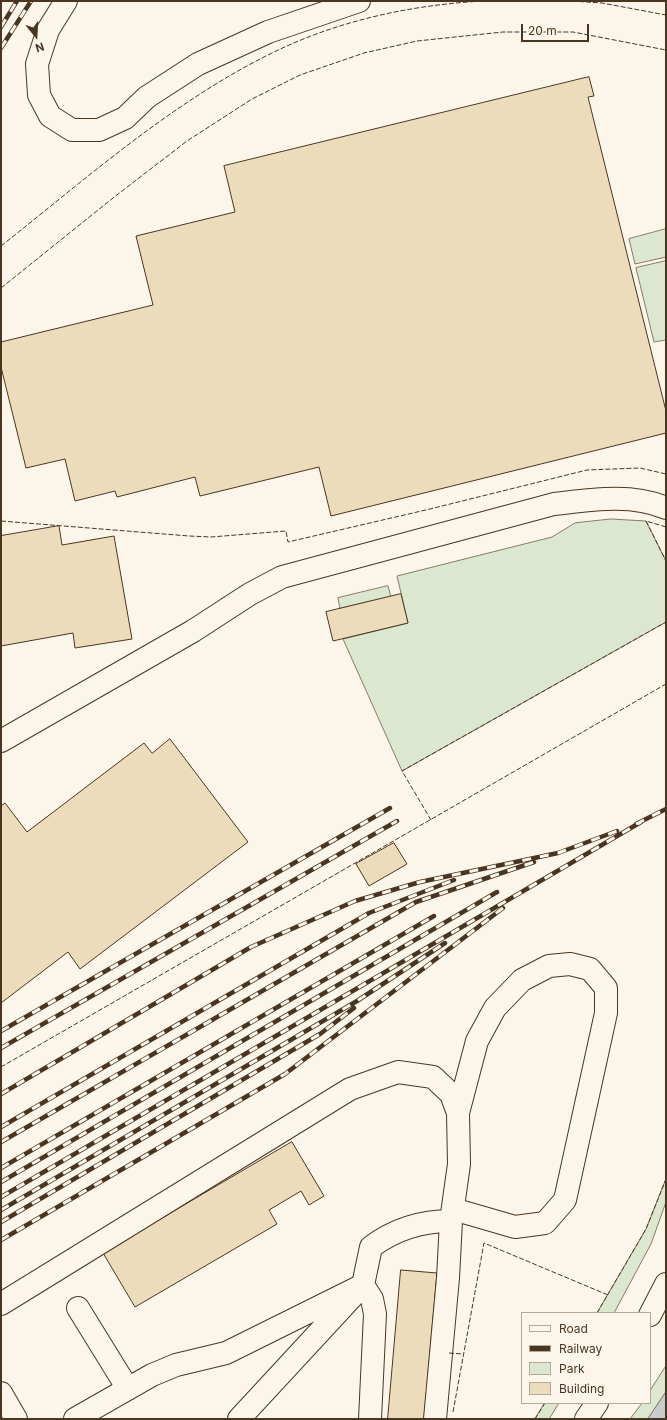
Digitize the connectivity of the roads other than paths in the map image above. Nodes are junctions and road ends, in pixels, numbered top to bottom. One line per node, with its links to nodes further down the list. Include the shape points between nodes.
1 (66, 1): 2 (street, via 48,30 37,64 39,95 50,116 72,130 99,130 125,118 147,97 198,64 268,32)
2 (358, 1)
3 (666, 508): 4 (street, via 658,504 626,499 596,499 554,504 282,577)
4 (1, 741)
5 (458, 1113): 6 (street, via 459,1164); 6 (street, via 477,1042 495,1008 522,980 549,966 570,964 590,969 606,988 606,1013 565,1200 545,1223 515,1227); 9 (street, via 451,1094 433,1077 398,1072 350,1089)
6 (452, 1215): 8 (street, via 406,1227 385,1236 371,1247); 19 (street)
7 (666, 1284): 11 (street)
8 (363, 1286): 12 (street, via 226,1353 176,1365); 17 (street); 18 (street, via 372,1298 375,1314)
9 (1, 1304)
10 (78, 1308): 12 (street)
11 (651, 1313)
12 (128, 1389): 16 (street)
13 (1, 1393): 15 (street)
14 (596, 1404): 20 (street)
15 (16, 1419)
16 (76, 1419)
17 (239, 1419)
18 (370, 1419)
19 (435, 1419)
20 (586, 1419)

